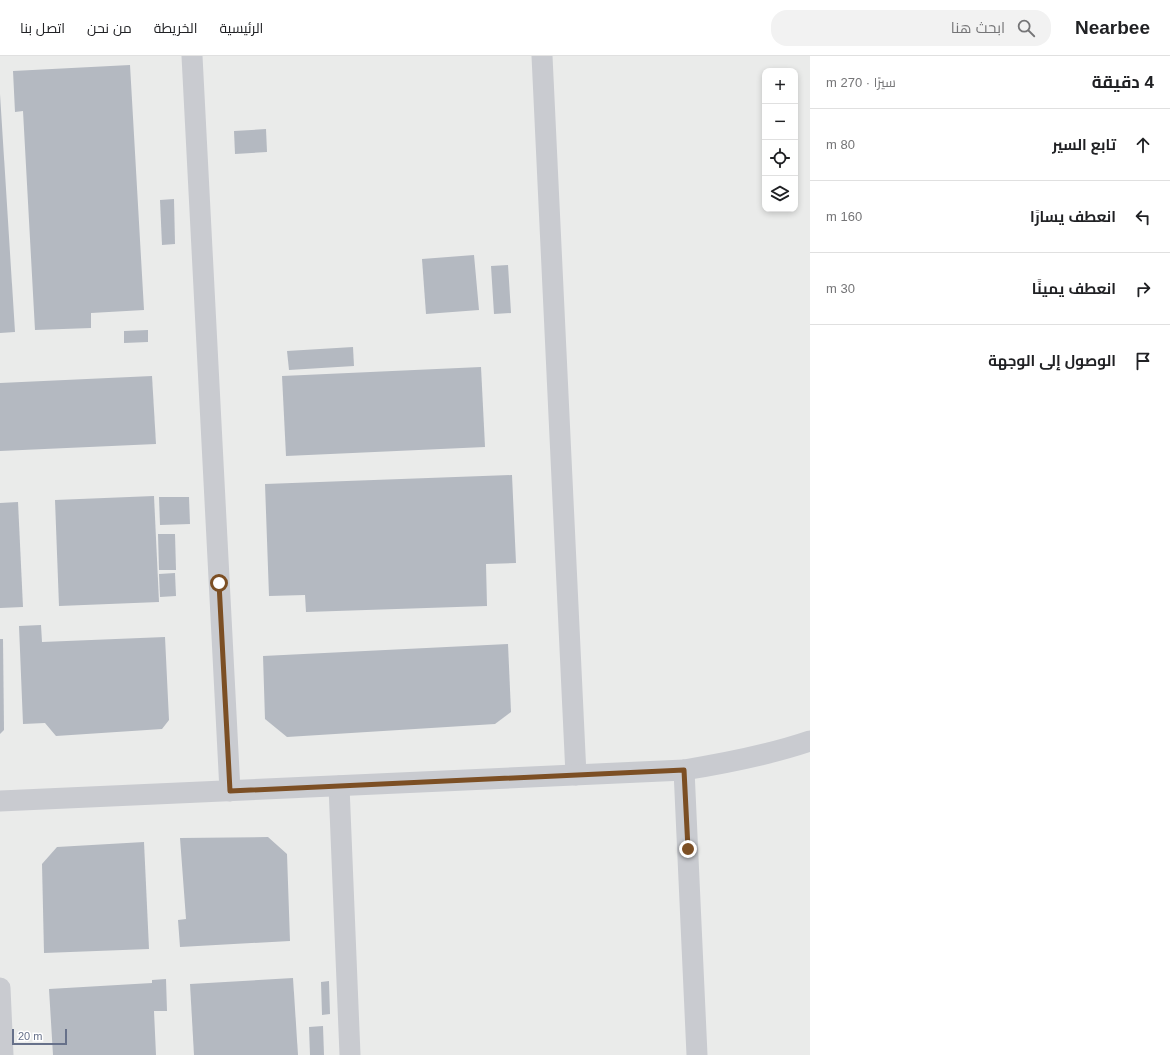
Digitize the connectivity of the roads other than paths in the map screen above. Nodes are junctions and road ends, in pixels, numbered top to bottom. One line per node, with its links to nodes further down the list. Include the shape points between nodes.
1 (192, 56): 7 (lane)
2 (542, 56): 5 (lane)
3 (810, 741): 4 (lane, via 736,762)
4 (684, 770): 5 (lane); 12 (lane)
5 (576, 775): 6 (lane)
6 (339, 786): 7 (lane); 11 (lane)
7 (230, 791): 8 (lane)
8 (0, 801)
9 (0, 988): 10 (lane)
10 (3, 1055)
11 (350, 1055)
12 (697, 1055)

